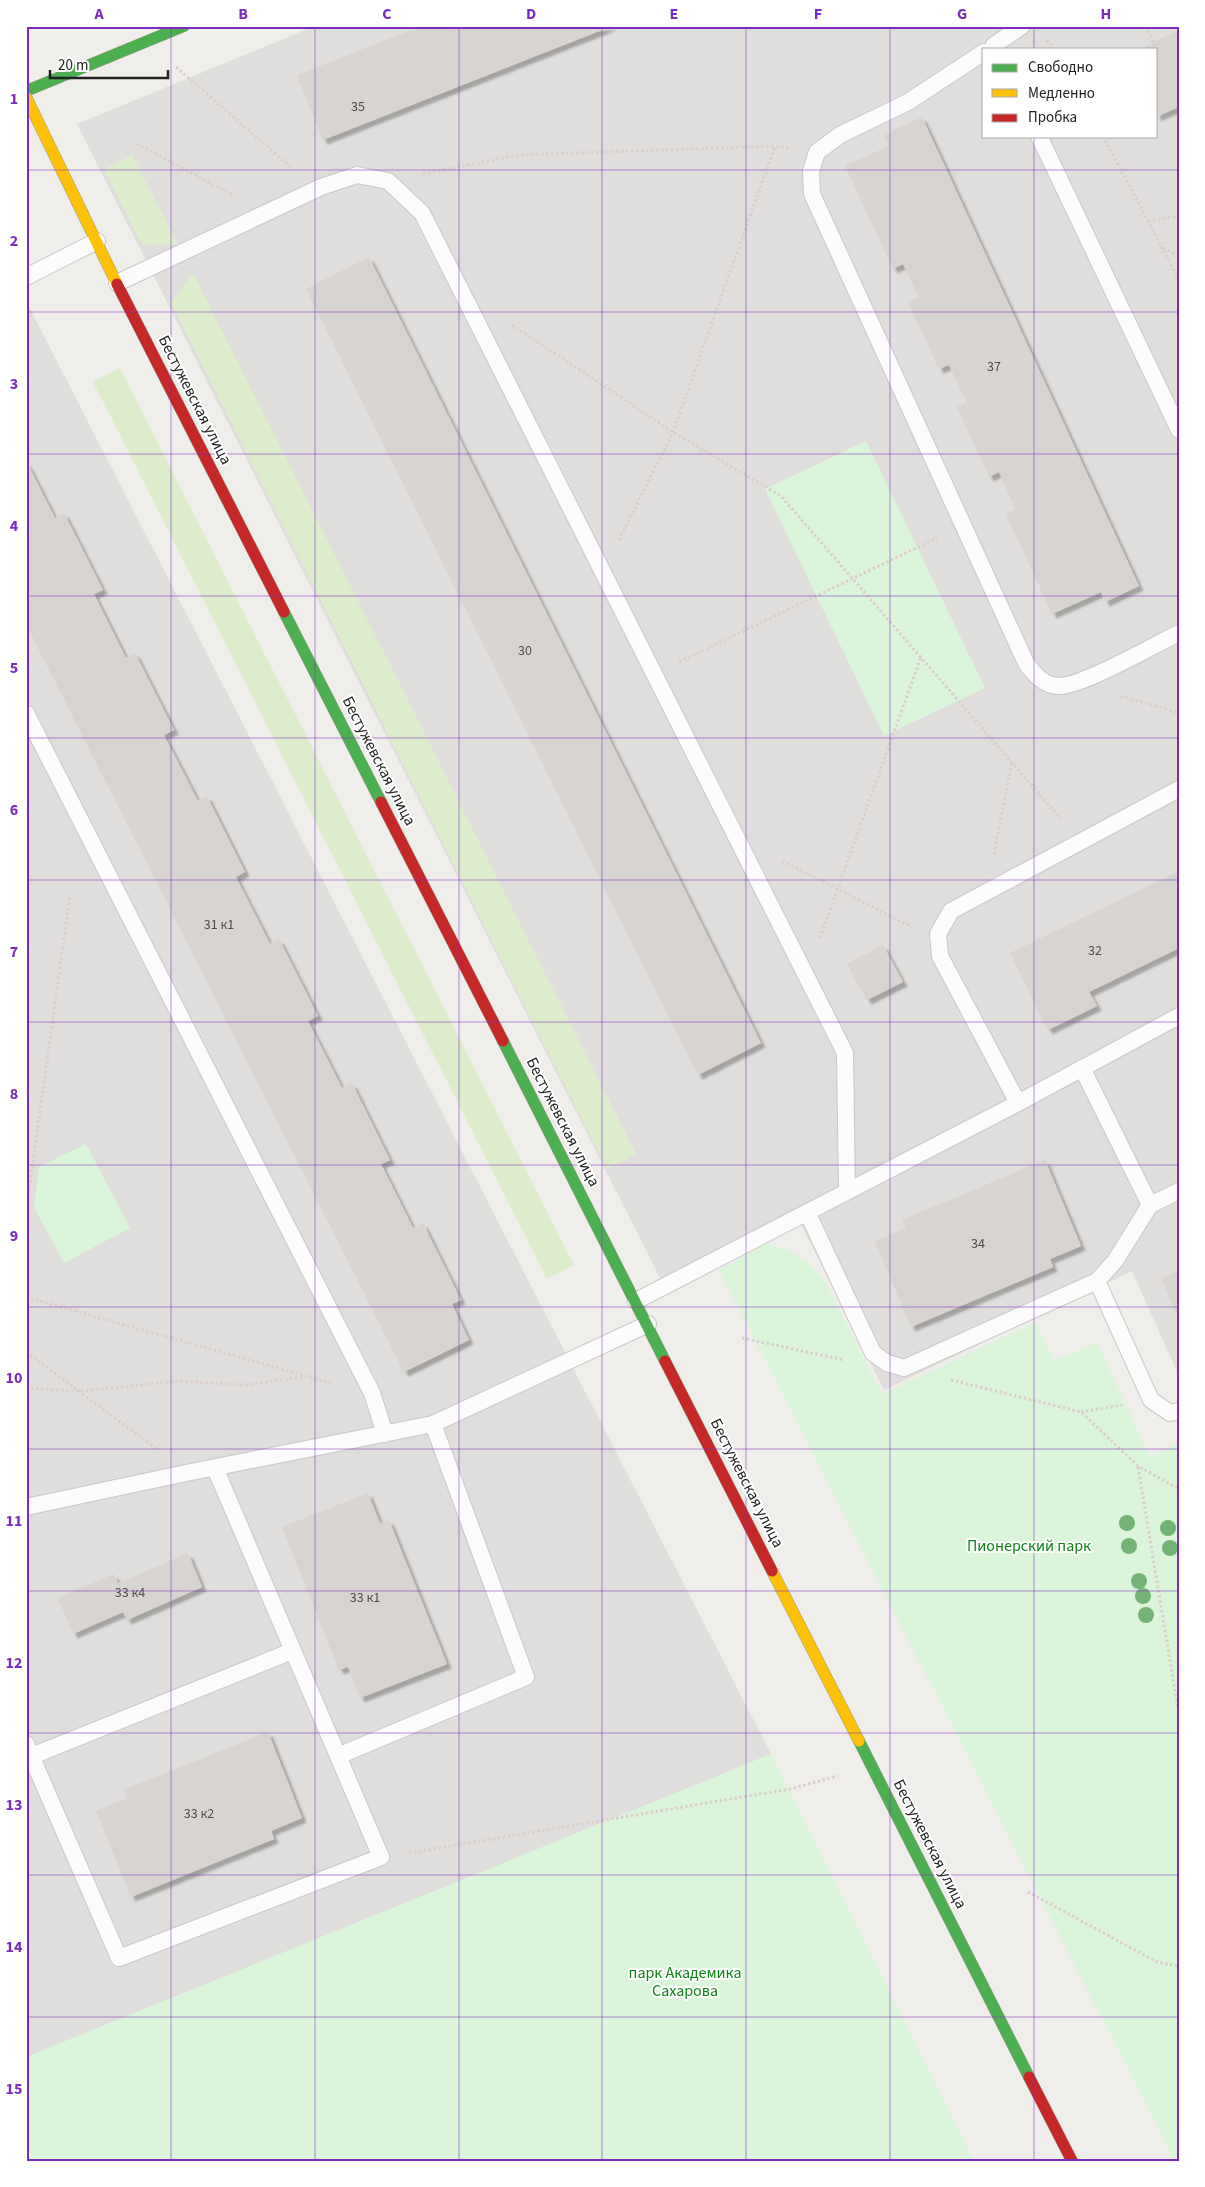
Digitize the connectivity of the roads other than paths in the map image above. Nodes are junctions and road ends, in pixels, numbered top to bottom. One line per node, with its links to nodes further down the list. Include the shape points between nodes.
1 (184, 26): 5 (street)
2 (1022, 26): 3 (lane)
3 (991, 48)
4 (982, 54): 12 (lane, via 908,102 840,135 817,152 811,171 812,194 1026,663 1037,678 1058,686 1077,683)
5 (26, 91)
6 (26, 97): 8 (street, Бестужевская улица)
7 (1040, 138): 11 (lane)
8 (98, 241): 9 (lane); 10 (street, Бестужевская улица)
9 (26, 277)
10 (117, 283): 18 (lane, via 322,187 357,175 388,182 422,213 844,1053); 23 (street, Бестужевская улица)
11 (1179, 430)
12 (1179, 633)
13 (26, 713): 27 (lane, via 372,1393)
14 (1179, 789): 17 (lane, via 951,911 938,934 940,956)
15 (1179, 1016): 16 (lane)
16 (1082, 1068): 17 (lane); 20 (lane)
17 (1018, 1103): 18 (lane)
18 (847, 1191): 21 (lane)
19 (1179, 1191): 20 (lane)
20 (1150, 1205): 22 (lane, via 1115,1261)
21 (807, 1212): 22 (lane, via 873,1353 887,1363 904,1368); 23 (lane)
22 (1097, 1281): 25 (lane, via 1150,1400 1170,1413)
23 (636, 1301): 24 (street, Бестужевская улица)
24 (648, 1324): 26 (lane); 33 (street, Бестужевская улица)
25 (1179, 1411)
26 (432, 1424): 27 (lane); 32 (lane, via 526,1677)
27 (385, 1434): 28 (lane)
28 (215, 1468): 29 (lane); 30 (lane)
29 (26, 1507)
30 (292, 1651): 31 (lane); 32 (lane)
31 (29, 1750): 32 (lane, via 118,1958 381,1857)
32 (338, 1756)
33 (1072, 2161)

